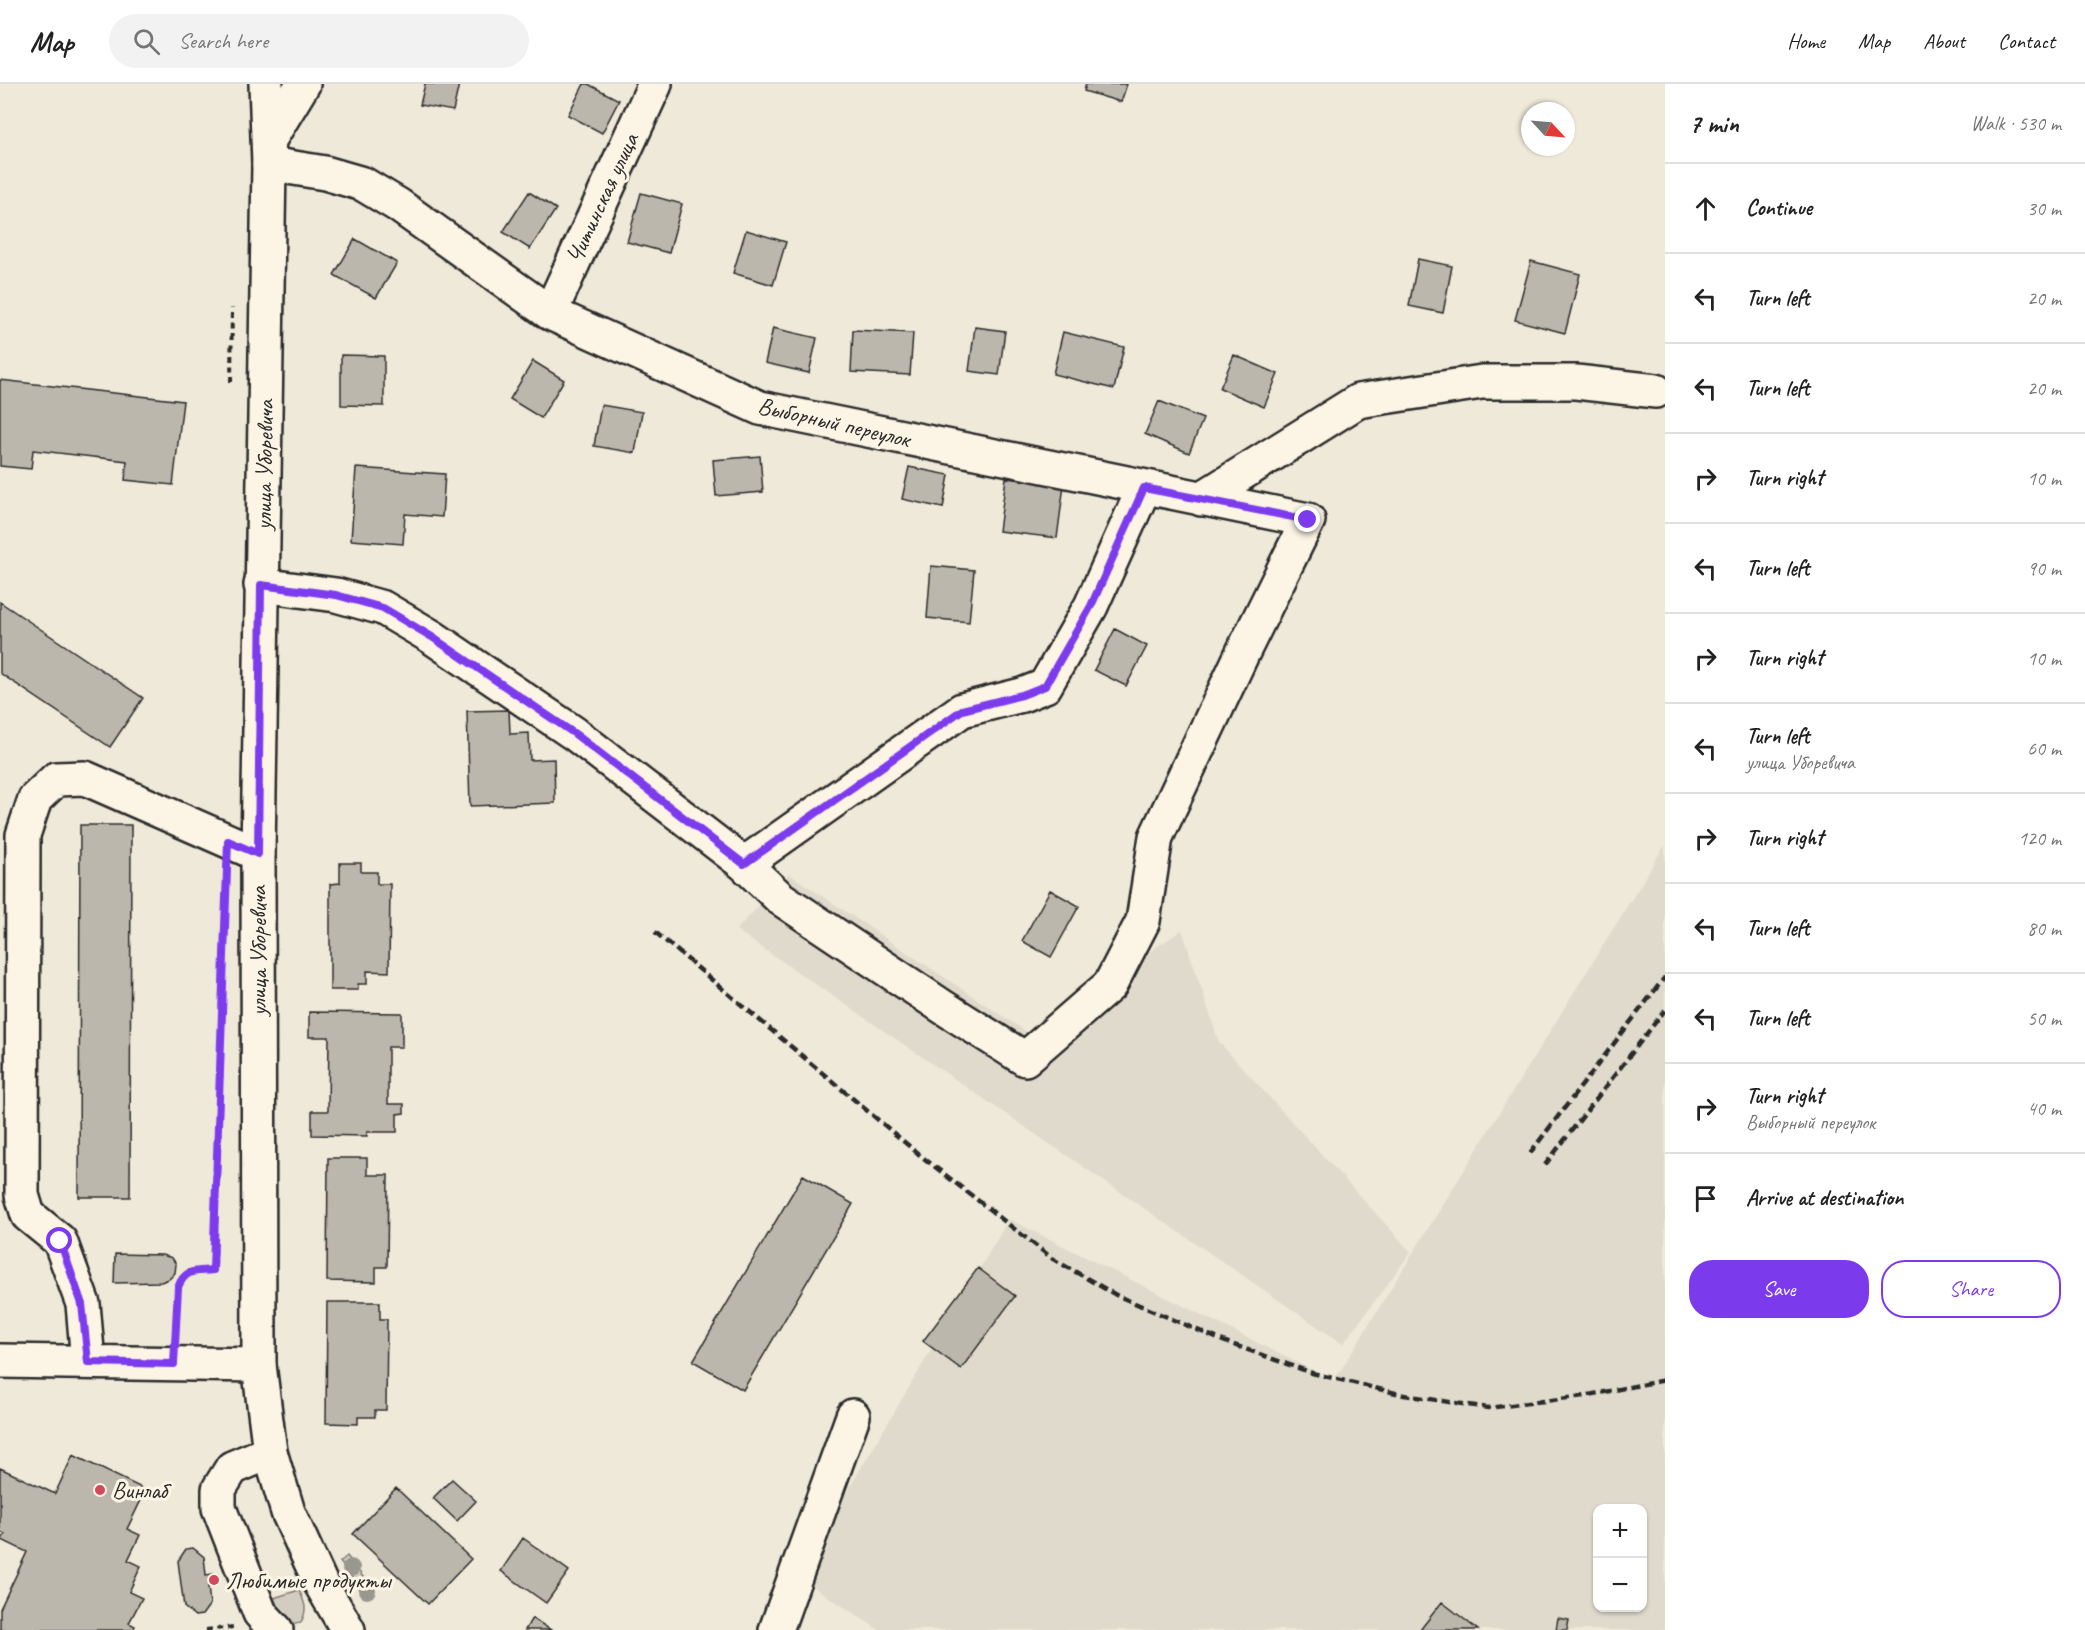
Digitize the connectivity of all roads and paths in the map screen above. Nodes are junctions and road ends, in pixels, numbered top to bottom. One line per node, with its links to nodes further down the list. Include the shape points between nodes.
1 (266, 84): 4 (street)
2 (303, 84): 4 (street, улица Уборевича)
3 (655, 84): 6 (street, Читинская улица)
4 (269, 152): 6 (street, Выборный переулок, via 363,184); 11 (street, улица Уборевича)
5 (233, 300): 7 (path)
6 (549, 313): 9 (street, Выборный переулок, via 760,408)
7 (230, 392)
8 (1656, 392): 10 (street, via 1576,382 1482,382 1358,401)
9 (1144, 488): 10 (street, Выборный переулок); 13 (street, via 1091,606 1045,686 962,710)
10 (1202, 499): 13 (street, Выборный переулок, via 1308,520 1156,837 1143,921 1110,985 1025,1059 780,898)
11 (261, 585): 12 (street, улица Уборевича); 13 (street, via 336,595 383,608 575,734)
12 (258, 854): 16 (street, via 85,778 56,779 35,799 22,834 22,1195 28,1215 60,1241 82,1304); 18 (street, улица Уборевича)
13 (744, 864)
14 (224, 972): 17 (path, via 213,1270 188,1272 182,1277 178,1287)
15 (0, 1361): 16 (street)
16 (88, 1362): 17 (street)
17 (174, 1364): 18 (street)
18 (259, 1365): 20 (street, улица Уборевича)
19 (853, 1416): 23 (street)
20 (270, 1452): 21 (street, via 232,1468 219,1489 219,1508 260,1613); 22 (street, улица Уборевича, via 288,1512 321,1584)
21 (276, 1630)
22 (348, 1630)
23 (776, 1630)

